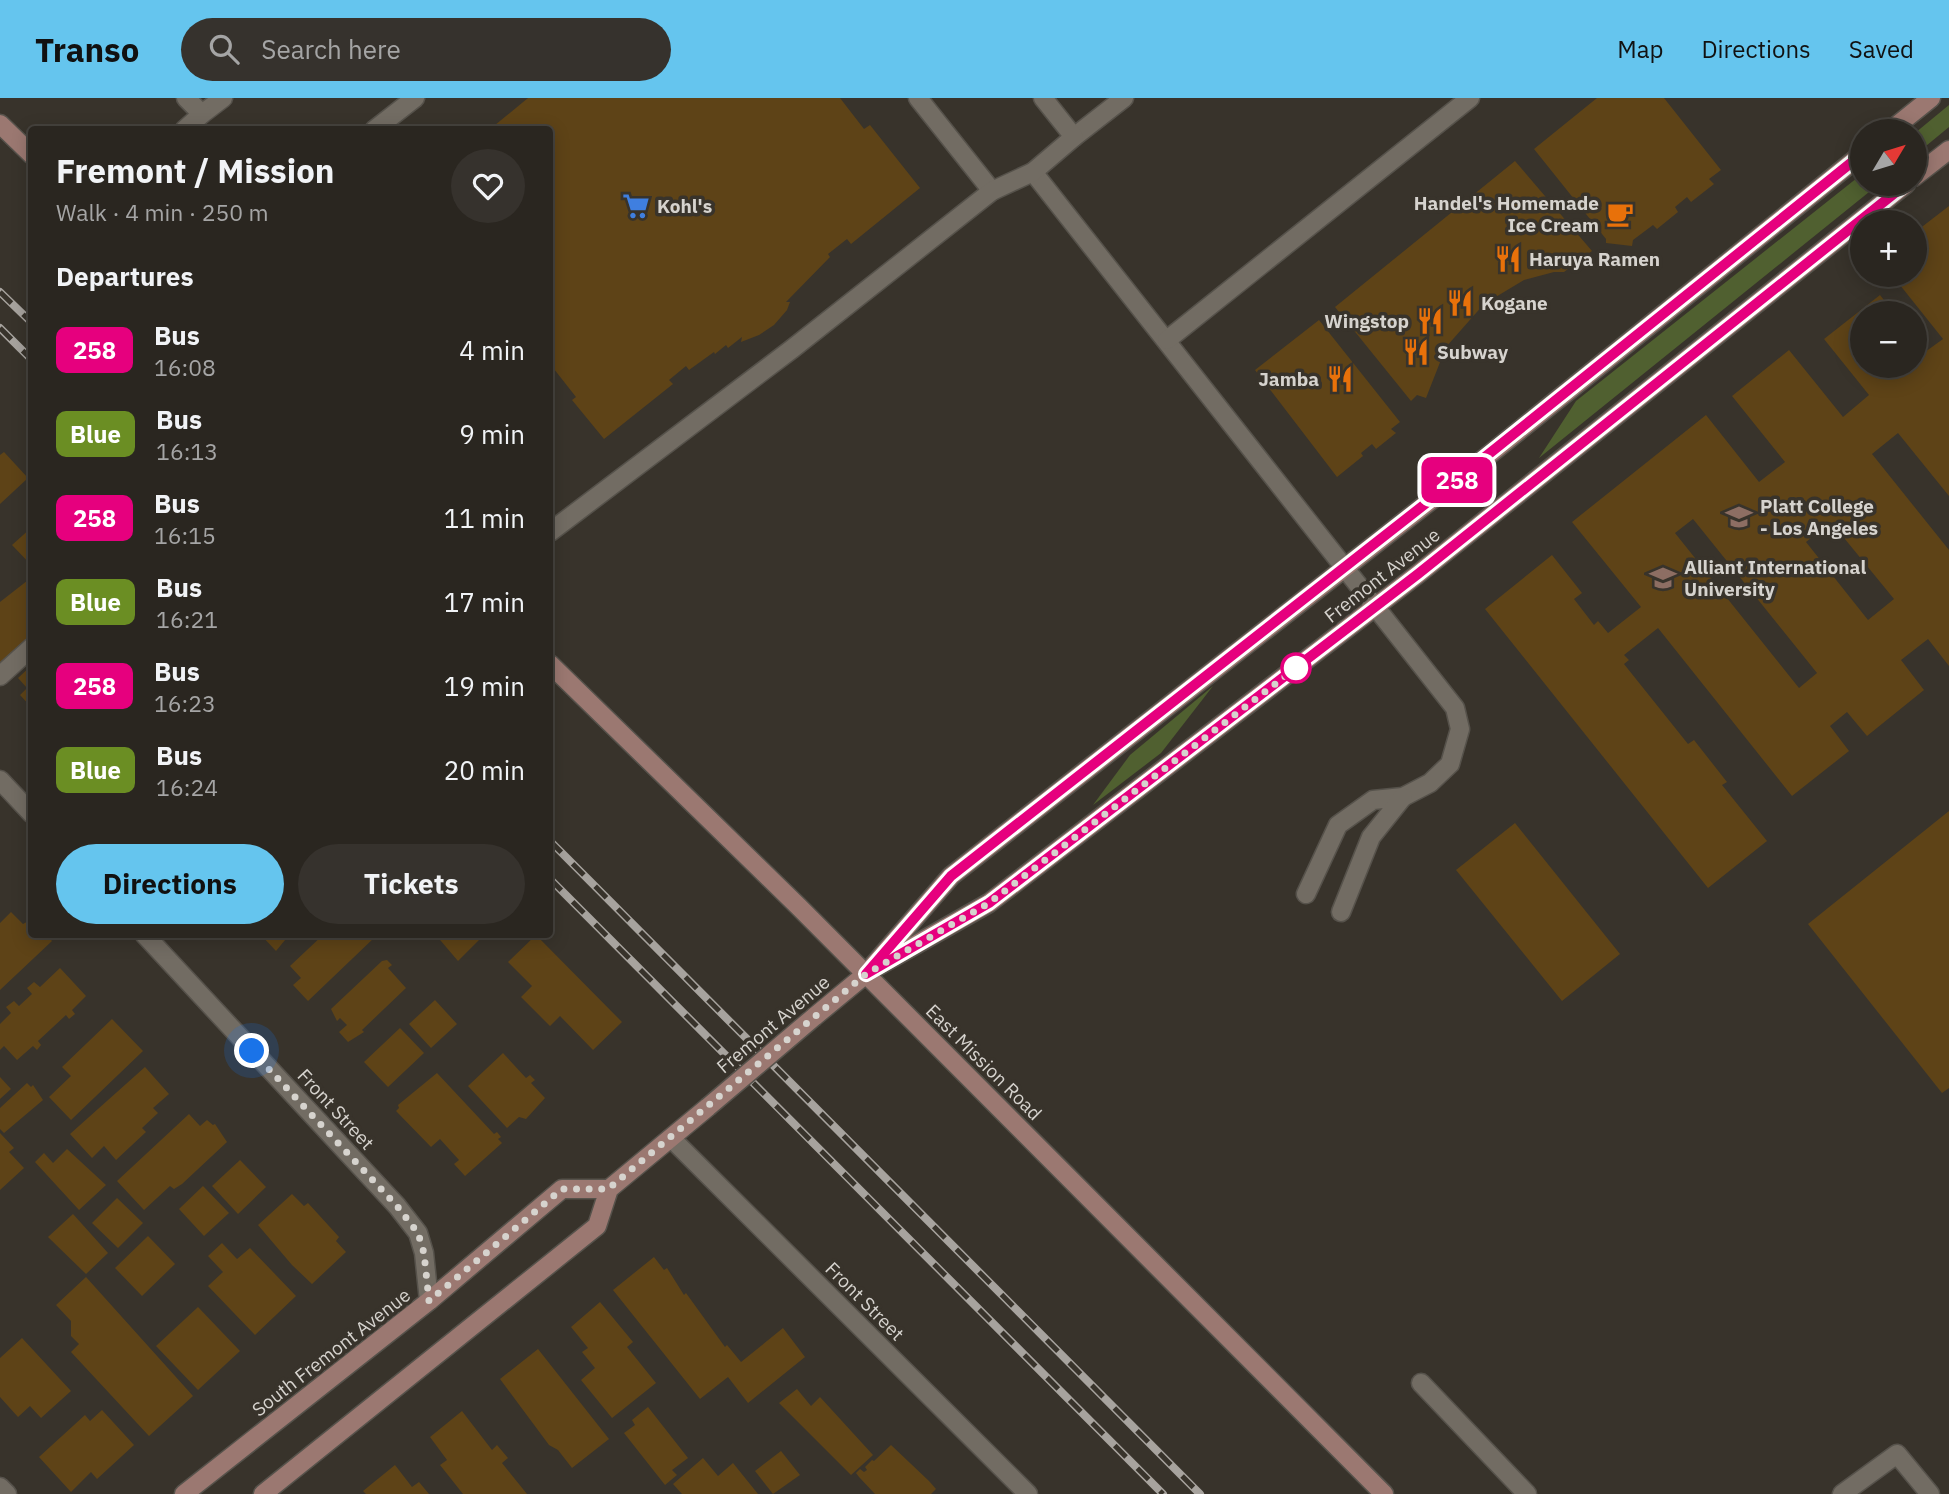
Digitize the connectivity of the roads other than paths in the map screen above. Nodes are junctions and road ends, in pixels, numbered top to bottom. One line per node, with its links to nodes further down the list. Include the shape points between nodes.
1 (186, 98): 9 (street)
2 (223, 98): 9 (street)
3 (415, 98): 13 (street)
4 (918, 98): 20 (street)
5 (1043, 98): 14 (street)
6 (1124, 98): 14 (street)
7 (1470, 98): 22 (street)
8 (1931, 98): 10 (main road)
9 (202, 114): 12 (street)
10 (1905, 119)
11 (0, 124): 16 (main road)
12 (188, 126)
13 (379, 126)
14 (1074, 137): 19 (street)
15 (1949, 150): 18 (main road)
16 (28, 151)
17 (1850, 164): 24 (main road, Fremont Avenue)
18 (1927, 167)
19 (1033, 172): 20 (street); 22 (street)
20 (992, 191): 23 (street)
21 (1891, 196): 25 (main road, Fremont Avenue)
22 (1167, 340): 24 (street)
23 (553, 531)
24 (1346, 567): 25 (street); 35 (main road, Fremont Avenue, via 951,876)
25 (1376, 607): 30 (street, via 1455,708 1460,729 1450,764 1430,783); 35 (main road, Fremont Avenue, via 989,903)
26 (28, 651): 28 (street)
27 (553, 667): 35 (main road, East Mission Road)
28 (0, 676)
29 (0, 780): 31 (street)
30 (1403, 797): 32 (street, via 1373,800 1338,825); 33 (street, via 1371,837)
31 (28, 810)
32 (1306, 894)
33 (1341, 912)
34 (148, 938): 38 (street, Front Street, via 418,1233)
35 (866, 974): 36 (main road, Fremont Avenue, bridge); 45 (main road, East Mission Road)
36 (671, 1138): 37 (main road); 44 (street, Front Street)
37 (608, 1189): 38 (main road, South Fremont Avenue, via 562,1189); 43 (main road, via 597,1226)
38 (429, 1301): 42 (main road, South Fremont Avenue)
39 (1421, 1383): 46 (street)
40 (0, 1487): 41 (street)
41 (6, 1494)
42 (184, 1494)
43 (263, 1494)
44 (1028, 1494)
45 (1384, 1494)
46 (1527, 1494)
47 (1842, 1494): 48 (street, via 1897,1454)
48 (1930, 1494)

